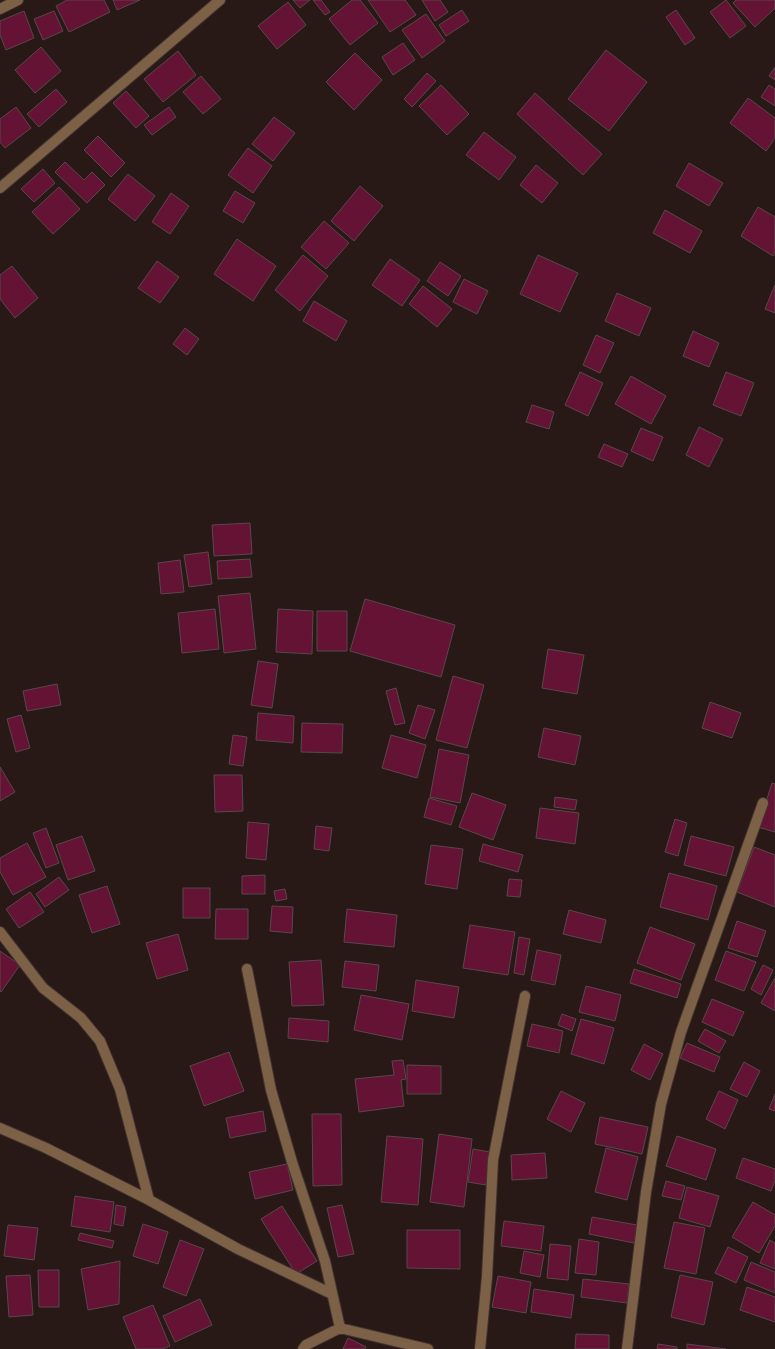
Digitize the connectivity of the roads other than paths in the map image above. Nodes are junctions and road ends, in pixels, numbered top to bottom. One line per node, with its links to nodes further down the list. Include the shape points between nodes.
1 (18, 0): 3 (street)
2 (220, 0): 4 (street)
3 (0, 9)
4 (0, 188)
5 (763, 803): 16 (street, via 681,1032 660,1104)
6 (0, 932): 10 (street, via 43,988 81,1018 100,1041 120,1089)
7 (247, 969): 11 (street, via 271,1090 325,1261)
8 (525, 996): 15 (street, via 493,1160)
9 (0, 1128): 10 (street)
10 (149, 1200): 11 (street, via 238,1249)
11 (332, 1294): 12 (street)
12 (340, 1328): 13 (street); 14 (street)
13 (302, 1349)
14 (428, 1349)
15 (480, 1349)
16 (628, 1349)

